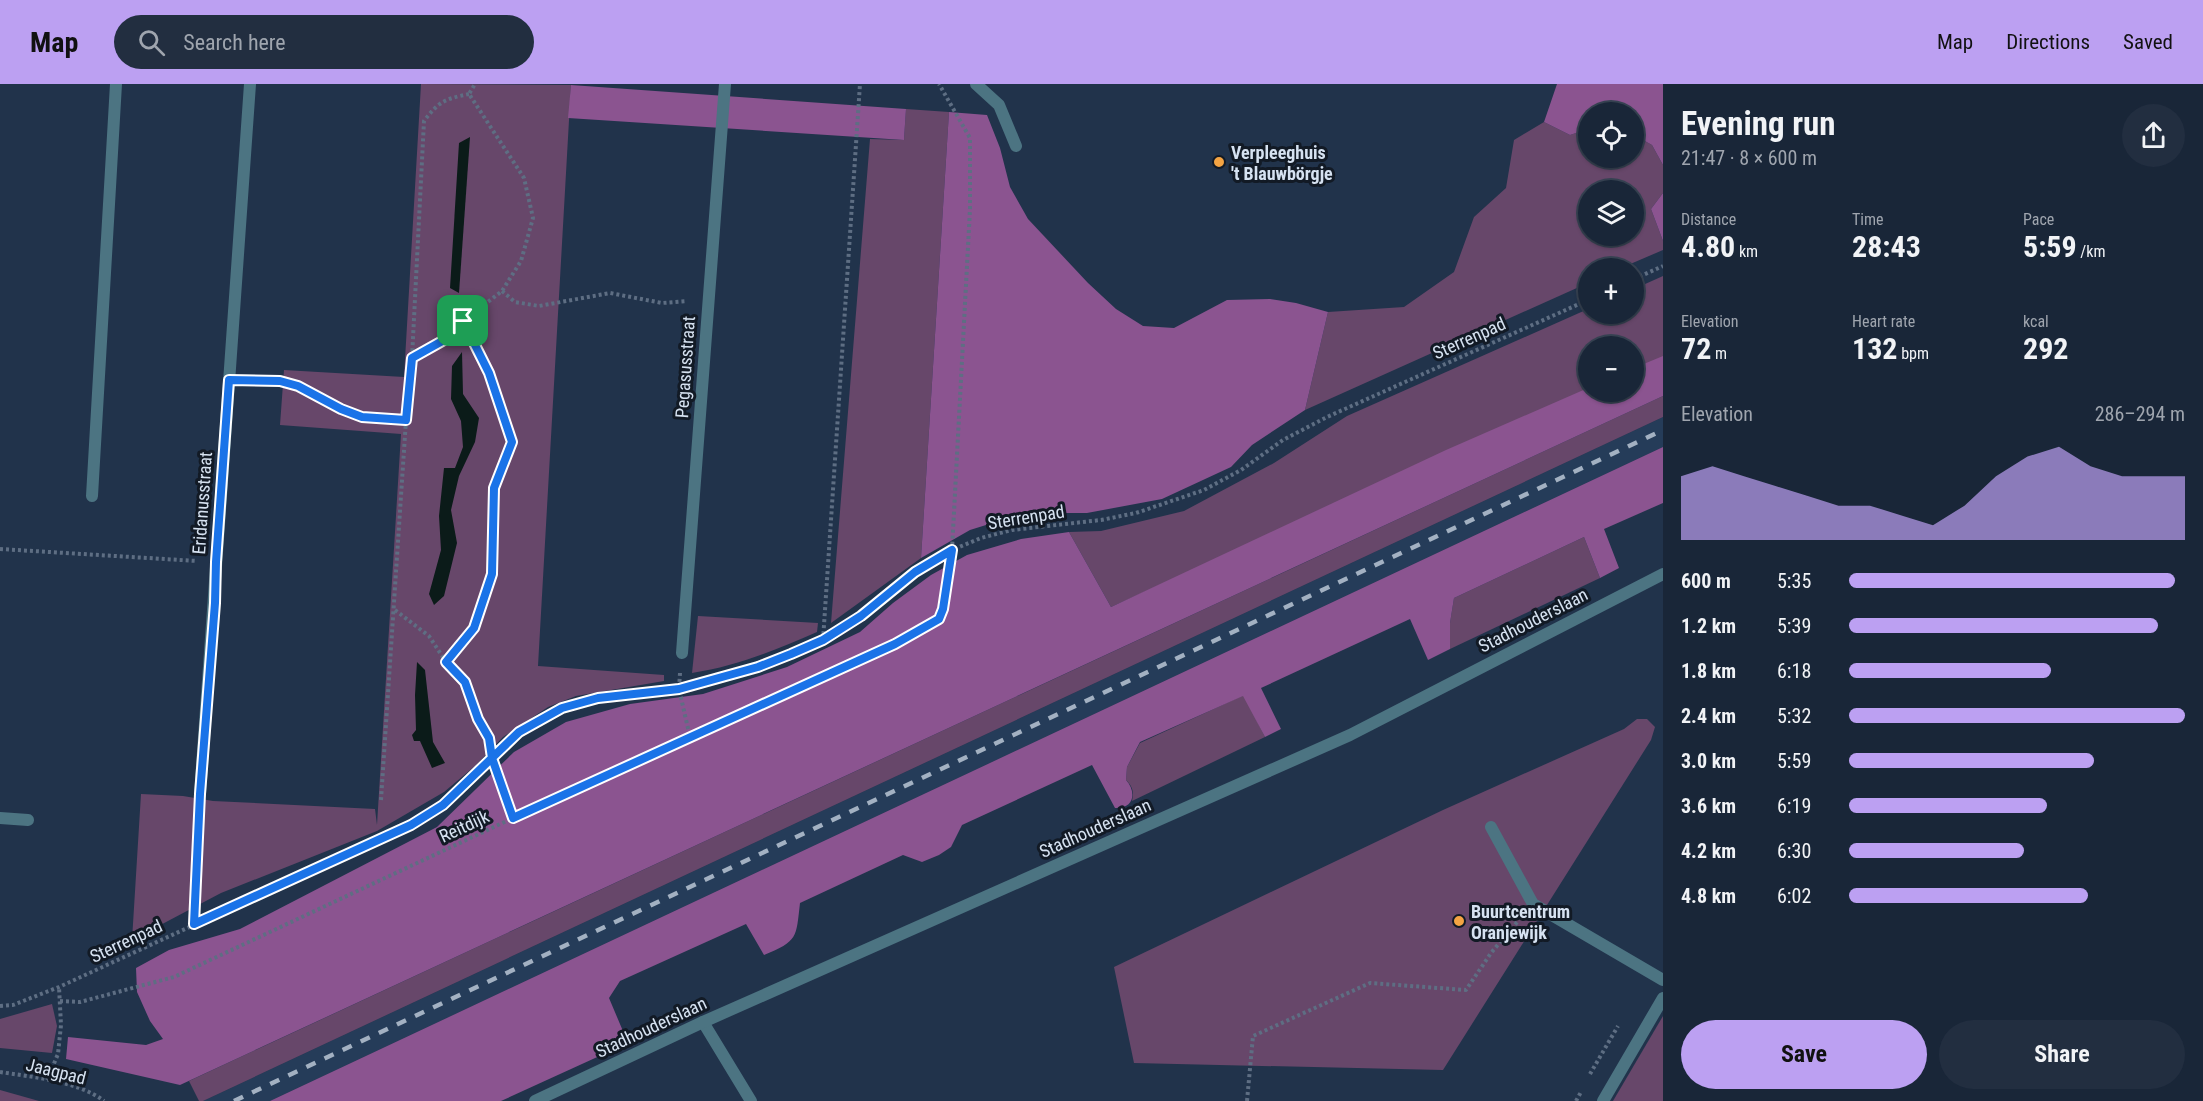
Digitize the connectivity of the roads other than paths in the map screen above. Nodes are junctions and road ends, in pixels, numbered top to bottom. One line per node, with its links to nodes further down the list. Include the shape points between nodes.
1 (116, 84): 6 (street)
2 (250, 84): 9 (street, Eridanusstraat)
3 (725, 84): 8 (street, Pegasusstraat)
4 (976, 84): 5 (street, via 999,105)
5 (1016, 146)
6 (92, 496)
7 (1663, 574): 15 (street, Stadhouderslaan, via 1350,735)
8 (682, 653)
9 (200, 794)
10 (0, 818): 11 (street)
11 (28, 820)
12 (1491, 827): 13 (street, via 1533,904)
13 (1663, 980)
14 (1663, 998): 18 (street)
15 (703, 1022): 16 (street, Stadhouderslaan); 17 (street)
16 (535, 1101)
17 (751, 1101)
18 (1603, 1101)

